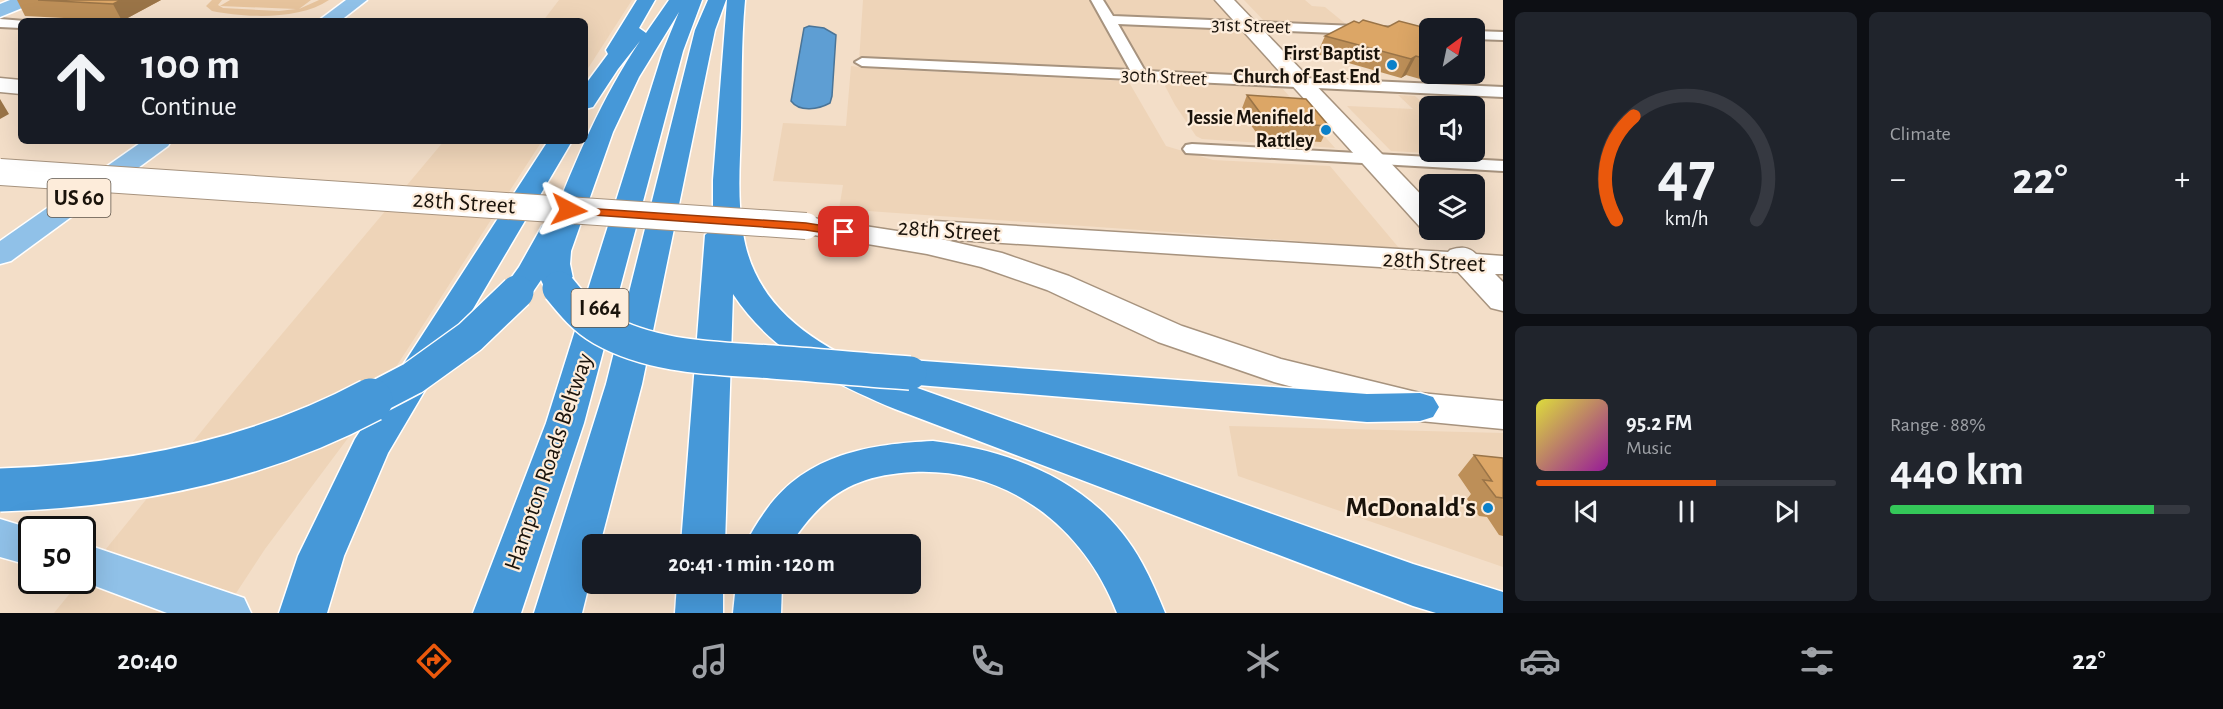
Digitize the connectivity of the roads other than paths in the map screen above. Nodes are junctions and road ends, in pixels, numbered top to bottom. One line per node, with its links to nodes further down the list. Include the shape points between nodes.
1 (26, 0): 11 (main road)
2 (358, 0): 12 (main road)
3 (646, 0): 21 (highway)
4 (660, 0): 21 (highway)
5 (678, 0): 34 (highway, via 617,100)
6 (693, 0): 55 (highway, Hampton Roads Beltway / I 664, via 673,51 575,391)
7 (717, 0): 56 (highway, Hampton Roads Beltway / I 664, via 705,30 624,384)
8 (736, 0): 35 (highway)
9 (1097, 0): 13 (street)
10 (1224, 0): 16 (main road)
11 (0, 11)
12 (332, 18)
13 (1109, 20): 16 (street, 31st Street); 22 (street)
14 (0, 23): 15 (street)
15 (18, 24)
16 (1248, 26): 17 (street, 31st Street); 23 (main road)
17 (1419, 33)
18 (1485, 35): 19 (street)
19 (1503, 36)
20 (862, 62): 22 (street, 30th Street)
21 (609, 66): 27 (highway)
22 (1140, 75): 23 (street, 30th Street)
23 (1301, 83): 26 (street, 30th Street); 31 (main road)
24 (0, 85): 25 (main road)
25 (18, 87)
26 (1503, 92)
27 (588, 98)
28 (155, 144): 39 (main road, US 60)
29 (558, 144): 54 (highway, via 369,450 321,556)
30 (1192, 149): 31 (street)
31 (1372, 159): 32 (street); 36 (main road)
32 (1503, 166)
33 (0, 172): 37 (main road, 28th Street, bridge)
34 (575, 194): 43 (highway, bridge, via 557,247 559,288 590,322 628,342 651,348 692,356 910,373 1367,408); 45 (highway, bridge, via 534,268 517,292 480,329 414,376 351,410 280,440 160,475 83,487)
35 (725, 203): 46 (highway, via 717,265); 60 (highway, via 735,264 754,300 784,332 854,377 1413,585)
36 (1419, 209)
37 (806, 226): 40 (main road, 28th Street, via 865,225); 43 (main road, via 927,245 991,260 1058,283 1170,334 1232,357)
38 (1446, 240): 40 (main road)
39 (0, 255)
40 (1468, 264): 41 (main road, 28th Street); 42 (main road)
41 (1503, 265)
42 (1503, 301)
43 (1420, 407): 44 (main road)
44 (1503, 415)
45 (0, 490)
46 (704, 534)
47 (774, 534): 59 (highway, via 807,493 845,469 913,455 940,454 972,460 1030,482 1082,518 1120,566)
48 (0, 538): 49 (main road)
49 (18, 543)
50 (96, 567): 53 (main road)
51 (700, 594): 57 (highway)
52 (758, 594): 58 (highway)
53 (227, 613)
54 (303, 613)
55 (496, 613)
56 (558, 613)
57 (699, 613)
58 (757, 613)
59 (1142, 613)
60 (1502, 613)

